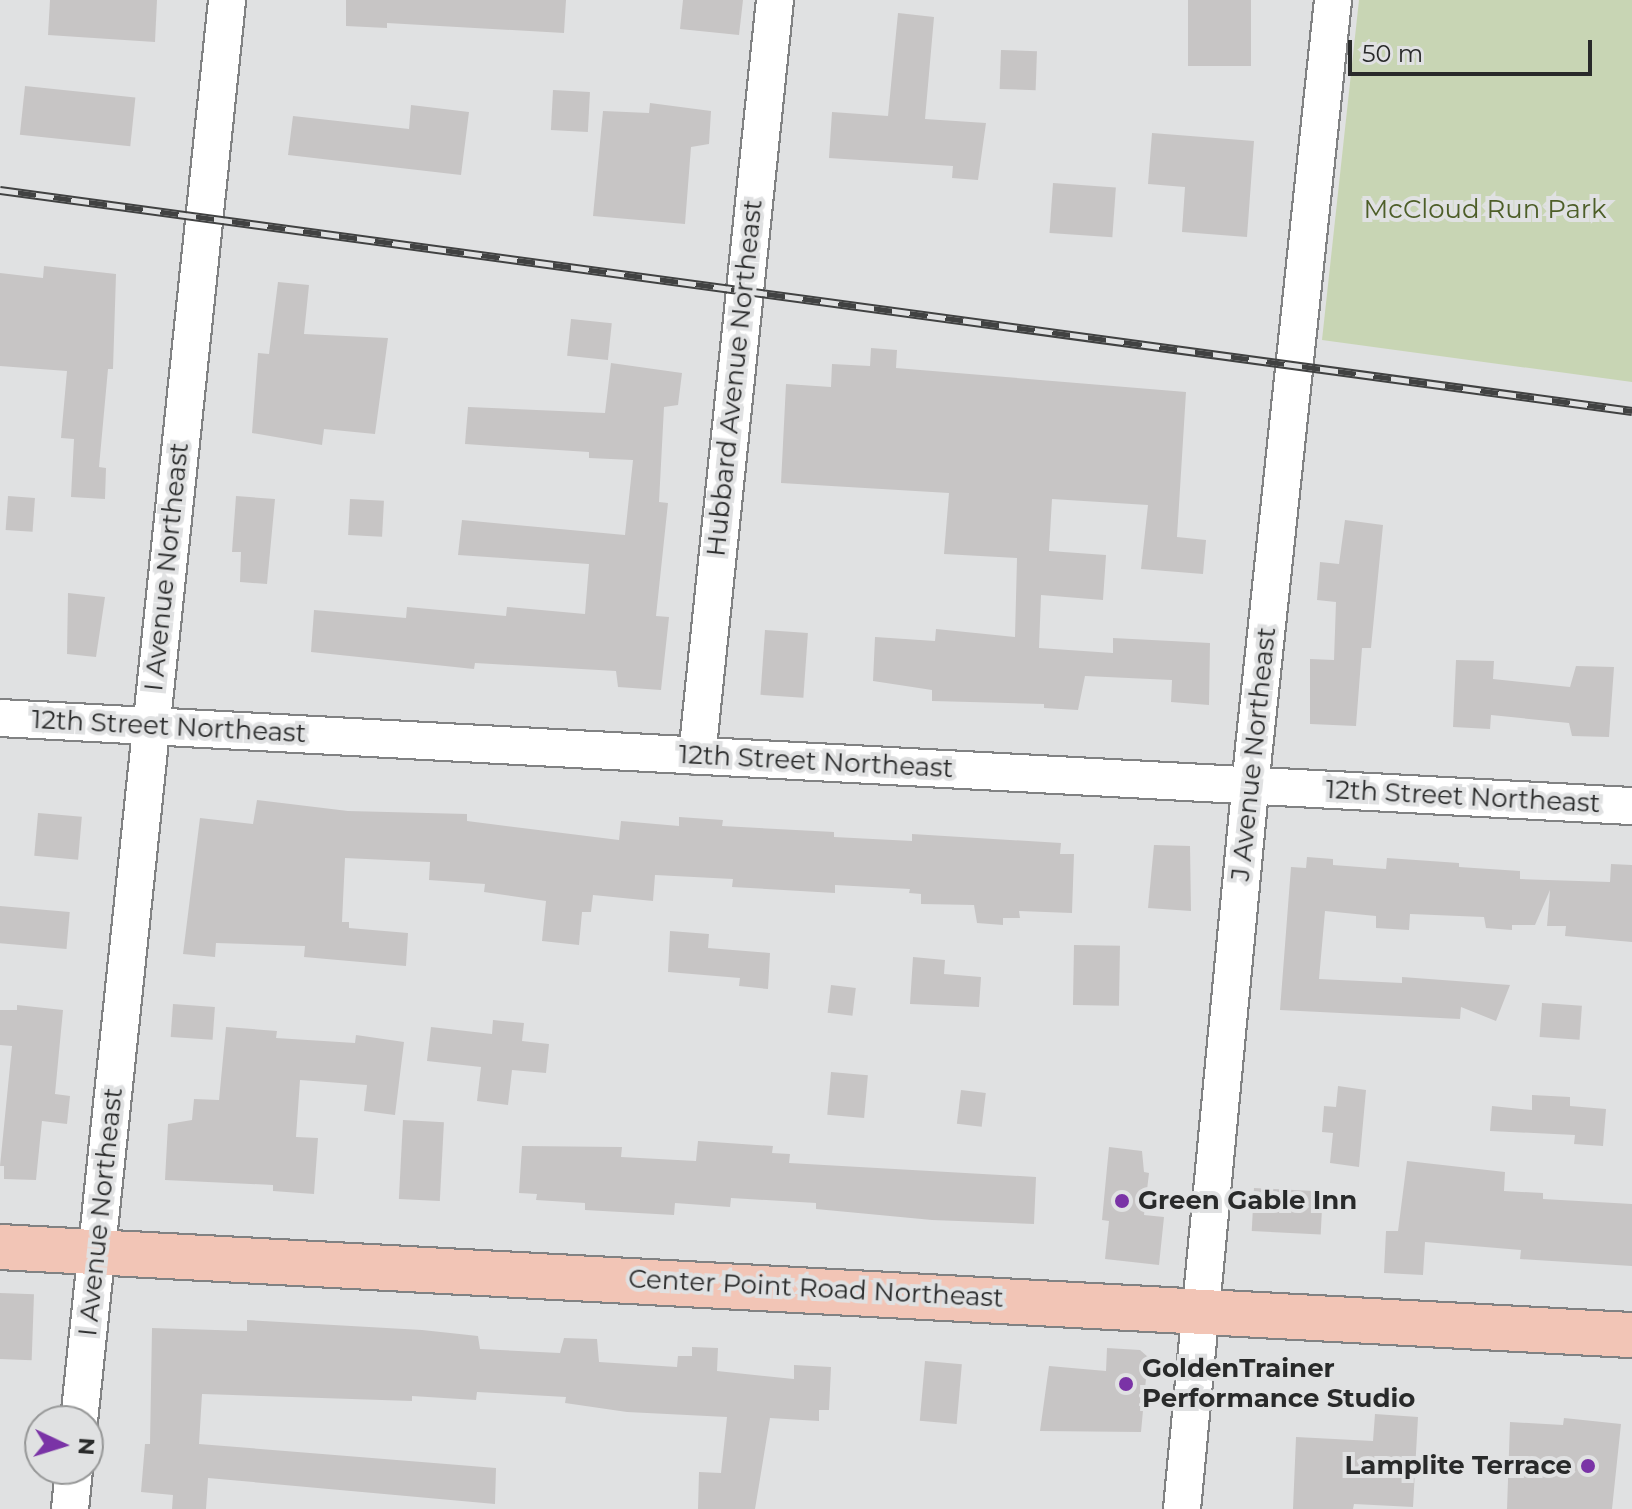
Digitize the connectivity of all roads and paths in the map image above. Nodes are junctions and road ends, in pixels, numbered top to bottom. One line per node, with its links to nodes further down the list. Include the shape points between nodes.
1 (227, 0): 5 (street, I Avenue Northeast)
2 (775, 0): 6 (street, Hubbard Avenue Northeast)
3 (1333, 0): 7 (street, J Avenue Northeast)
4 (0, 718): 5 (street, 12th Street Northeast)
5 (150, 726): 6 (street, 12th Street Northeast); 10 (street, I Avenue Northeast)
6 (697, 756): 7 (street, 12th Street Northeast)
7 (1250, 786): 8 (street, 12th Street Northeast); 11 (street, J Avenue Northeast)
8 (1632, 806)
9 (0, 1247): 10 (main road, Center Point Road Northeast)
10 (97, 1253): 11 (main road, Center Point Road Northeast); 13 (street, I Avenue Northeast)
11 (1202, 1309): 12 (main road, Center Point Road Northeast); 16 (street, J Avenue Northeast)
12 (1632, 1335)
13 (81, 1405)
14 (72, 1485): 15 (street)
15 (70, 1509)
16 (1182, 1509)

